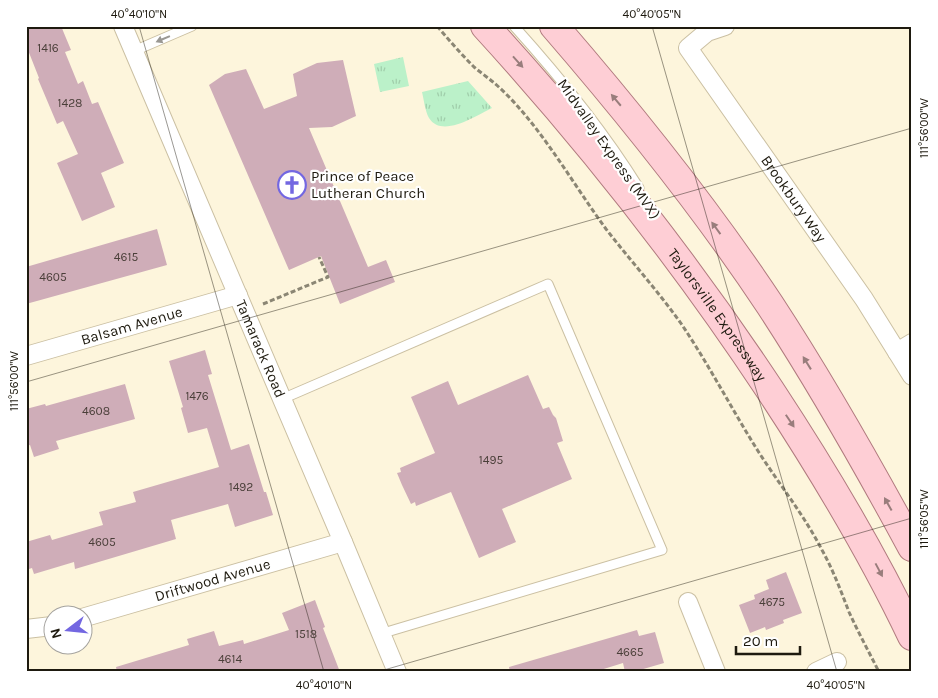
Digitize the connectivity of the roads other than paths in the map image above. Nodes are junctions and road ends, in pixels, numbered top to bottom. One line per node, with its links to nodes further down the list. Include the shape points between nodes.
1 (123, 26): 7 (street, Tamarack Road)
2 (192, 26): 7 (lane, one-way to 7)
3 (485, 26): 10 (main road, Taylorsville Expressway, one-way to 10, via 586,141)
4 (514, 26): 8 (lane, Midvalley Express (MVX), via 576,98)
5 (554, 26): 17 (main road, one-way to 5, via 825,392 770,304 646,136)
6 (725, 26): 12 (street, Brookbury Way, via 708,32 688,48 864,299)
7 (134, 51): 11 (street, Tamarack Road)
8 (644, 197)
9 (655, 213): 10 (lane, Midvalley Express (MVX))
10 (694, 280): 22 (main road, Taylorsville Expressway, one-way to 22, via 803,441 864,541)
11 (238, 295): 13 (street, Balsam Avenue); 15 (street, Tamarack Road)
12 (904, 347): 14 (street, Brookbury Way)
13 (26, 356)
14 (912, 376)
15 (282, 399): 16 (street, Tamarack Road); 23 (lane, via 548,284 662,550)
16 (344, 542): 19 (street, Driftwood Avenue); 23 (street, Tamarack Road)
17 (912, 547)
18 (688, 602): 26 (street)
19 (92, 615)
20 (42, 627): 21 (street)
21 (26, 629)
22 (911, 633)
23 (380, 634): 25 (street, Tamarack Road)
24 (837, 662): 27 (street)
25 (397, 672)
26 (716, 672)
27 (816, 672)

